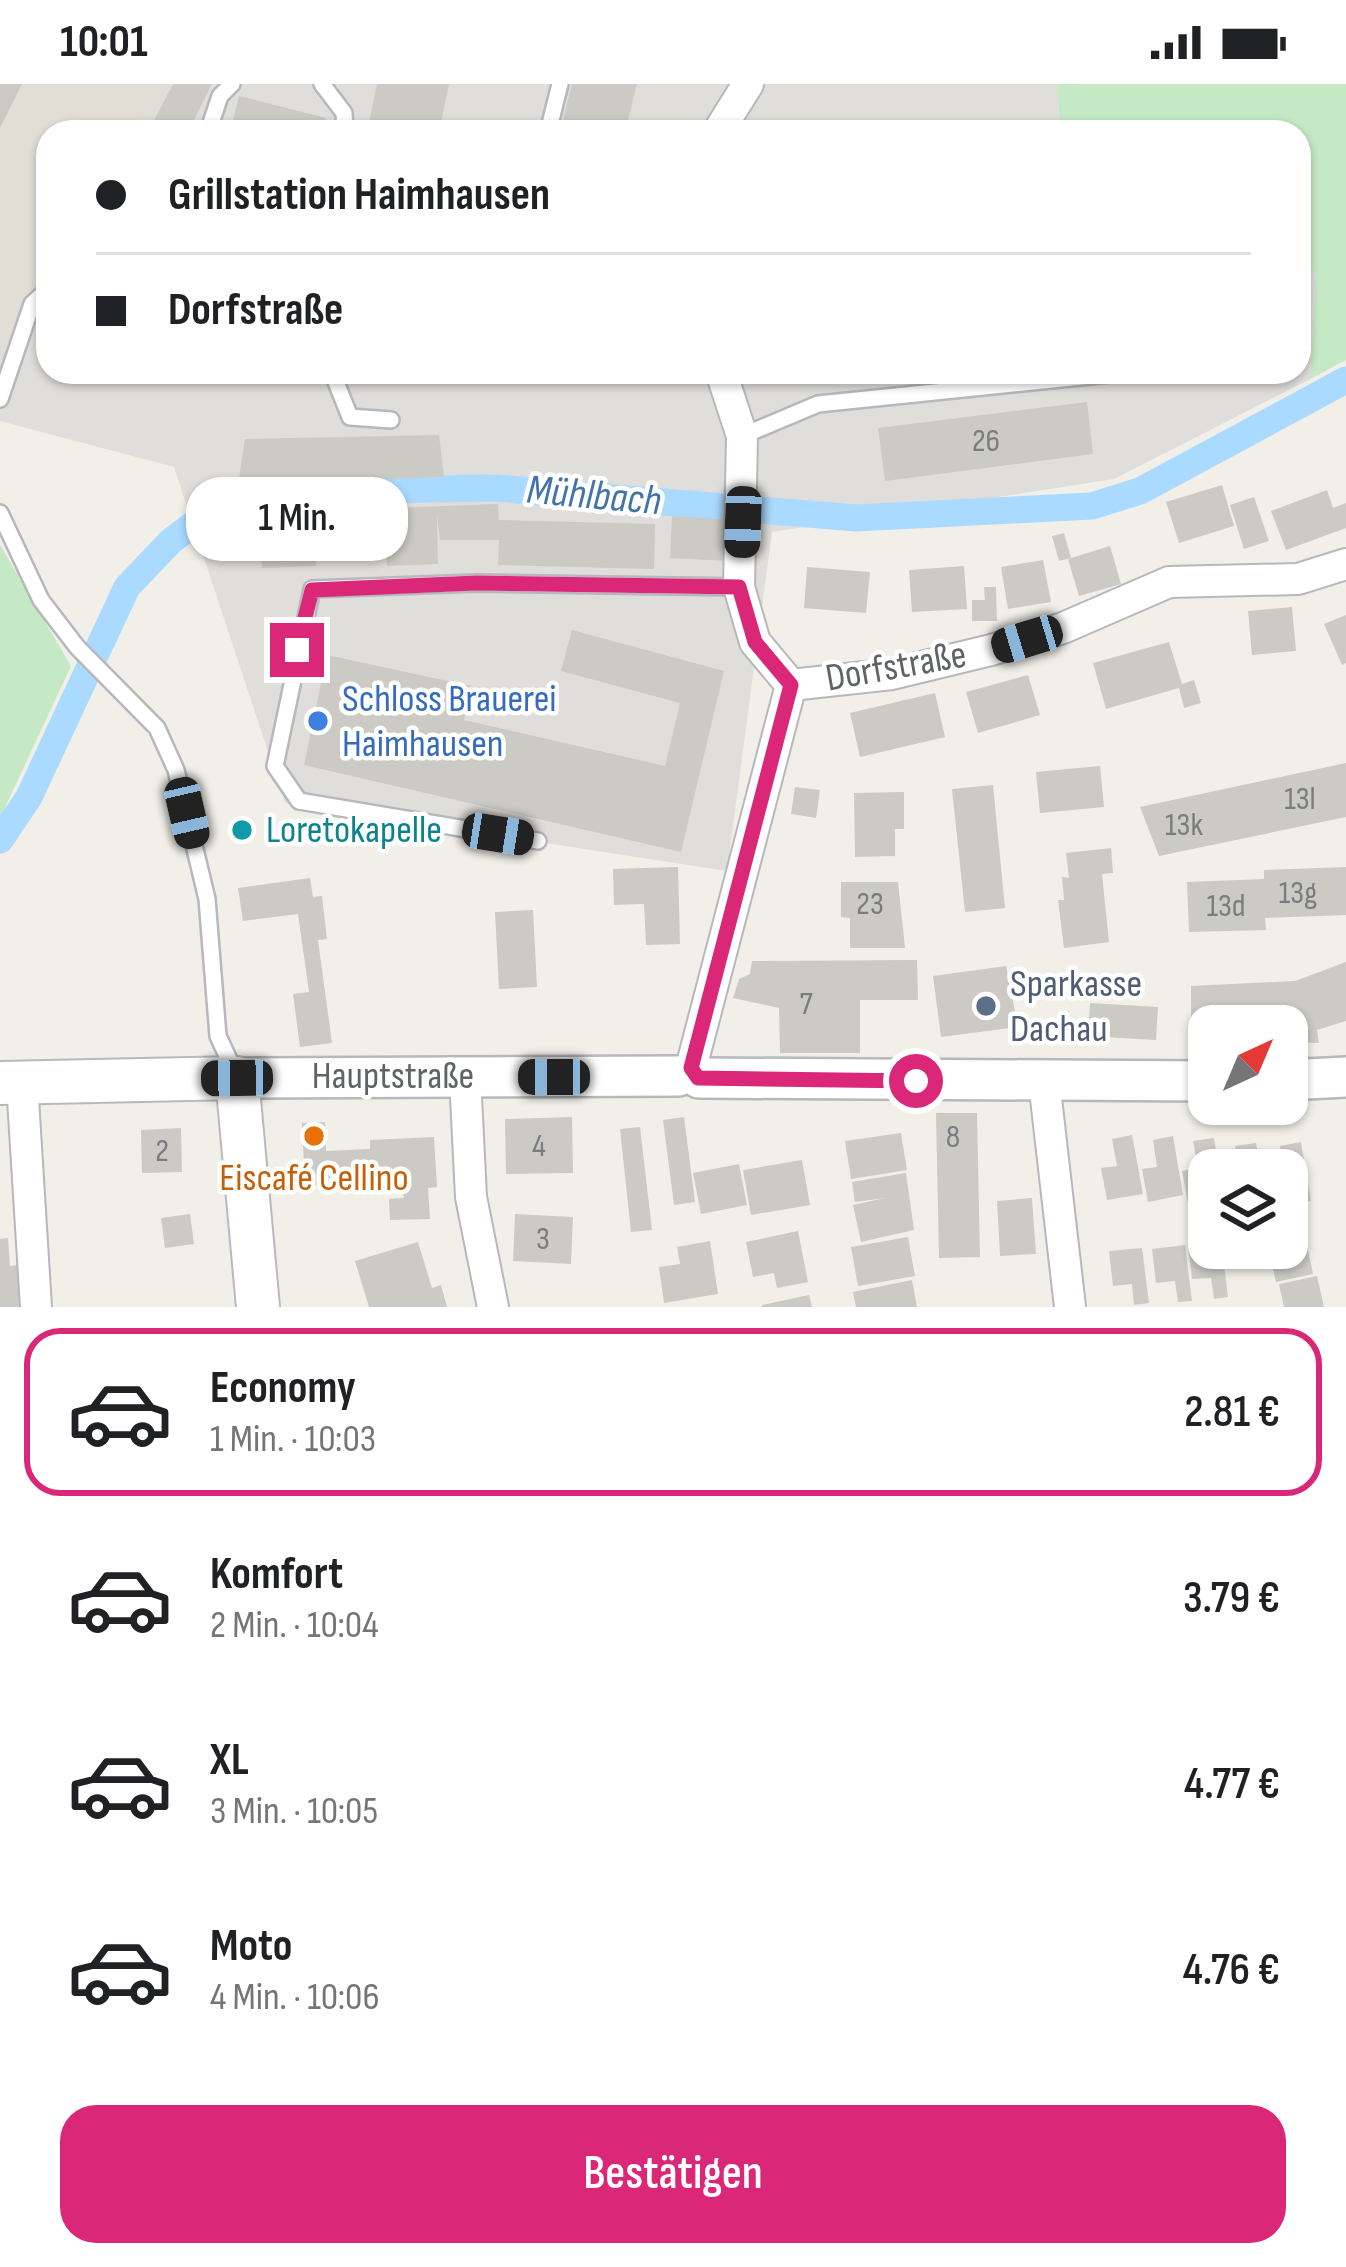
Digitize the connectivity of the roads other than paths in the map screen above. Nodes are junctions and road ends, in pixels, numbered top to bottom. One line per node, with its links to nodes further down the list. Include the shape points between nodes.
1 (232, 84): 5 (lane)
2 (322, 84): 6 (lane)
3 (560, 84): 7 (lane)
4 (748, 84): 8 (street)
5 (212, 120)
6 (344, 120)
7 (551, 120)
8 (726, 120)
9 (36, 300): 13 (lane)
10 (337, 384): 14 (lane, via 350,417)
11 (725, 384): 15 (street, Dorfstraße)
12 (1013, 384): 15 (lane, via 818,404)
13 (0, 399)
14 (392, 420)
15 (742, 436): 18 (street, Dorfstraße)
16 (0, 513): 24 (lane, via 41,600 157,728 176,770 207,899 218,1036)
17 (1346, 564): 19 (street, Dorfstraße, via 1298,579 1169,582 991,650 892,674)
18 (740, 573): 19 (street, Dorfstraße, via 755,642); 20 (lane, via 312,590 275,766 299,801)
19 (791, 685): 21 (street, Dorfstraße)
20 (538, 841)
21 (689, 1074): 22 (street, Hauptstraße); 26 (street, Hauptstraße)
22 (465, 1076): 24 (street, Hauptstraße); 31 (street, via 471,1197)
23 (1346, 1077): 25 (street)
24 (237, 1078): 28 (main road); 30 (main road)
25 (1308, 1079)
26 (1044, 1081): 27 (street, Hauptstraße); 32 (street)
27 (1188, 1081)
28 (11, 1083): 29 (street)
29 (36, 1307)
30 (258, 1307)
31 (493, 1307)
32 (1070, 1307)

